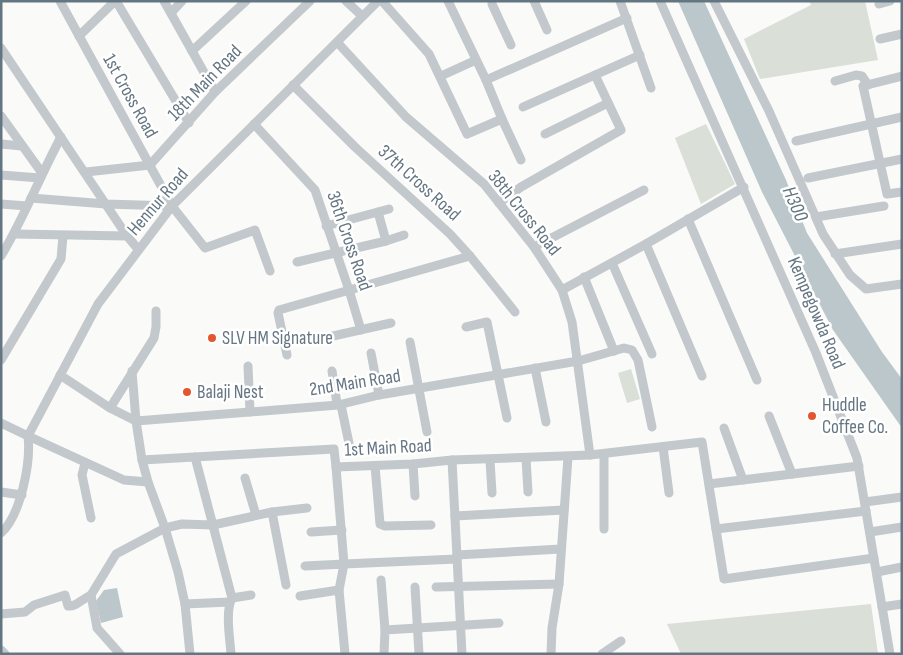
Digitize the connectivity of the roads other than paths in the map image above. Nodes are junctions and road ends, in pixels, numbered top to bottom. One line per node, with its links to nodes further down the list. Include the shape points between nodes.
1 (60, 1): 23 (street, 1st Cross Road)
2 (115, 1): 23 (street); 45 (street)
3 (164, 1): 18 (street)
4 (182, 1): 18 (street)
5 (246, 1): 28 (street)
6 (310, 1): 39 (street, 18th Main Road)
7 (346, 1): 19 (street)
8 (378, 1): 19 (street, Hennur Road)
9 (382, 1): 32 (street, via 430,54)
10 (448, 1): 30 (street)
11 (534, 1): 21 (street)
12 (620, 1): 20 (street)
13 (660, 1): 61 (street, Kempegowda Road)
14 (714, 1): 72 (street, via 769,111)
15 (890, 1): 17 (street)
16 (493, 2): 26 (street)
17 (879, 4)
18 (170, 13): 28 (street)
19 (362, 16): 25 (street, Hennur Road)
20 (627, 18): 29 (street); 34 (street)
21 (547, 30)
22 (902, 34): 24 (street)
23 (78, 36): 56 (street, 1st Cross Road)
24 (880, 39)
25 (337, 42): 36 (street, Hennur Road); 65 (street, 38th Cross Road, via 406,117 484,184)
26 (511, 45)
27 (1, 48): 49 (street)
28 (192, 52): 39 (street)
29 (640, 55): 31 (street); 38 (street)
30 (476, 60): 32 (street); 34 (street)
31 (595, 75): 40 (street); 41 (street)
32 (441, 76): 44 (street, via 467,134)
33 (902, 76): 37 (street)
34 (486, 80): 44 (street)
35 (835, 81): 37 (street, via 856,75 862,76)
36 (293, 85): 46 (street, Hennur Road); 87 (street, 37th Cross Road)
37 (866, 85): 47 (street)
38 (651, 88)
39 (215, 92): 45 (street, 18th Main Road)
40 (608, 103): 48 (street); 65 (street, via 621,130)
41 (523, 107)
42 (1, 116): 52 (street)
43 (902, 117): 47 (street)
44 (502, 119): 54 (street)
45 (189, 123): 56 (street, 18th Main Road)
46 (254, 124): 68 (street, Hennur Road); 74 (street, 36th Cross Road, via 315,190)
47 (871, 124): 50 (street); 55 (street)
48 (545, 134)
49 (62, 137): 57 (street); 59 (street)
50 (796, 142)
51 (1, 144): 52 (street)
52 (22, 146): 59 (street)
53 (902, 159): 55 (street)
54 (521, 160)
55 (881, 164): 60 (street); 63 (street, via 887,194)
56 (150, 165): 57 (street); 68 (street, 1st Cross Road)
57 (86, 172): 67 (street)
58 (1, 175): 59 (street)
59 (41, 175): 64 (street)
60 (808, 178)
61 (744, 187): 73 (street); 143 (street, Kempegowda Road, via 816,353)
62 (644, 190): 82 (street)
63 (902, 192)
64 (29, 202): 66 (street); 67 (street); 75 (street)
65 (499, 203): 82 (street, 38th Cross Road)
66 (1, 204)
67 (106, 204): 68 (street); 78 (street)
68 (172, 206): 83 (street, Hennur Road); 90 (street, 1st Cross Road, via 205,248 255,230)
69 (884, 206): 72 (street)
70 (389, 209): 71 (street)
71 (378, 212): 74 (street); 79 (street)
72 (816, 217): 85 (street)
73 (688, 219): 80 (street); 115 (street)
74 (326, 226): 84 (street, 36th Cross Road)
75 (14, 234): 77 (street); 86 (street)
76 (404, 235): 79 (street)
77 (63, 236): 78 (street); 106 (street, via 61,259)
78 (127, 236): 83 (street)
79 (386, 241): 84 (street)
80 (646, 244): 89 (street); 114 (street)
81 (902, 244): 85 (street)
82 (534, 247): 94 (street, 38th Cross Road)
83 (138, 249): 113 (street, Hennur Road, via 98,304)
84 (337, 253): 88 (street); 93 (street, 36th Cross Road)
85 (835, 254): 92 (street, via 850,275 866,289)
86 (1, 256)
87 (470, 256): 93 (street); 96 (street, 37th Cross Road)
88 (297, 262)
89 (612, 263): 91 (street); 104 (street)
90 (270, 272)
91 (584, 277): 94 (street); 102 (street)
92 (902, 284)
93 (349, 290): 99 (street, 36th Cross Road); 105 (street, via 278,311)
94 (562, 290): 107 (street, 38th Cross Road, via 572,322)
95 (156, 311): 110 (street, via 154,338)
96 (515, 312)
97 (392, 323): 99 (street)
98 (466, 327): 112 (street, via 487,322)
99 (361, 330): 100 (street)
100 (311, 341)
101 (410, 342): 116 (street)
102 (614, 351): 107 (street, 2nd Main Road); 126 (street, via 632,350 638,360)
103 (370, 353): 117 (street)
104 (652, 354)
105 (287, 355)
106 (1, 360)
107 (578, 361): 109 (street, 2nd Main Road); 133 (street, 38th Cross Road)
108 (248, 366): 120 (street)
109 (536, 368): 112 (street, 2nd Main Road); 125 (street)
110 (132, 371): 119 (street); 123 (street)
111 (332, 371): 118 (street)
112 (498, 374): 116 (street, 2nd Main Road); 122 (street)
113 (60, 375): 119 (street); 129 (street, Hennur Road)
114 (702, 376)
115 (756, 380)
116 (419, 389): 117 (street, 2nd Main Road); 128 (street)
117 (379, 395): 118 (street, 2nd Main Road)
118 (339, 404): 120 (street, 2nd Main Road); 131 (street)
119 (110, 408): 123 (street)
120 (250, 412): 123 (street, 2nd Main Road)
121 (770, 416): 145 (street)
122 (507, 418)
123 (136, 421): 137 (street)
124 (1, 422): 129 (street)
125 (546, 422)
126 (652, 427)
127 (724, 428): 147 (street)
128 (428, 432)
129 (28, 436): 140 (street); 154 (street)
130 (663, 447): 132 (street, 1st Main Road); 149 (street, 1st Main Road, via 702,442); 153 (street)
131 (350, 448)
132 (604, 454): 133 (street, 1st Main Road); 169 (street)
133 (590, 455): 134 (street, 1st Main Road)
134 (568, 456): 136 (street, 1st Main Road); 159 (street)
135 (195, 457): 137 (street, 1st Main Road); 144 (street, 1st Main Road, via 334,449); 164 (street)
136 (526, 458): 139 (street, 1st Main Road); 151 (street)
137 (142, 460): 148 (street)
138 (452, 460): 139 (street, 1st Main Road); 141 (street, 1st Main Road); 162 (street)
139 (490, 460): 152 (street)
140 (85, 462): 148 (street, via 124,480); 163 (street, via 82,475)
141 (413, 464): 142 (street, 1st Main Road); 155 (street)
142 (375, 466): 144 (street, 1st Main Road); 165 (street, via 382,526)
143 (859, 466): 145 (street); 157 (street, Kempegowda Road)
144 (336, 467): 171 (street)
145 (792, 474): 147 (street)
146 (245, 478): 161 (street)
147 (743, 480): 149 (street)
148 (148, 482): 168 (street)
149 (708, 484): 170 (street)
150 (1, 492): 154 (street)
151 (528, 492)
152 (492, 493)
153 (669, 493)
154 (22, 495): 166 (street)
155 (415, 496)
156 (902, 497): 157 (street)
157 (866, 506): 170 (street); 173 (street, Kempegowda Road)
158 (307, 508): 160 (street)
159 (564, 510): 162 (street); 175 (street)
160 (272, 512): 161 (street); 184 (street)
161 (256, 515): 164 (street)
162 (455, 516): 176 (street)
163 (91, 518)
164 (213, 525): 168 (street, via 182,524); 192 (street)
165 (431, 525)
166 (5, 526): 174 (street)
167 (902, 527): 173 (street)
168 (165, 528): 189 (street, via 116,554); 193 (street)
169 (604, 529)
170 (716, 529): 177 (street, via 724,579)
171 (342, 530): 172 (street); 178 (street)
172 (310, 532)
173 (870, 532): 177 (street, Kempegowda Road)
174 (1, 533)
175 (561, 549): 176 (street); 183 (street)
176 (457, 557): 178 (street); 187 (street)
177 (874, 558): 181 (street, Kempegowda Road)
178 (344, 564): 179 (street); 188 (street)
179 (305, 566)
180 (902, 567): 181 (street)
181 (877, 572): 195 (street, Kempegowda Road)
182 (381, 580): 200 (street)
183 (559, 584): 187 (street); 211 (street)
184 (286, 585)
185 (415, 587): 199 (street)
186 (436, 587): 187 (street)
187 (459, 587): 198 (street)
188 (340, 590): 191 (street); 207 (street)
189 (91, 595): 196 (street, via 76,605 68,606 65,595 34,605 25,612); 203 (street, via 97,628)
190 (251, 595): 192 (street)
191 (300, 596)
192 (231, 600): 193 (street); 206 (street)
193 (185, 604): 205 (street)
194 (902, 604): 195 (street)
195 (882, 607): 213 (street, Kempegowda Road)
196 (1, 614)
197 (499, 623): 198 (street)
198 (461, 625): 199 (street); 210 (street)
199 (417, 627): 200 (street); 209 (street)
200 (384, 630): 208 (street)
201 (621, 641): 212 (street)
202 (1, 650): 204 (street)
203 (115, 652)
204 (5, 654)
205 (190, 654)
206 (231, 654)
207 (345, 654)
208 (384, 654)
209 (419, 654)
210 (462, 654)
211 (551, 654)
212 (602, 654)
213 (890, 654)

